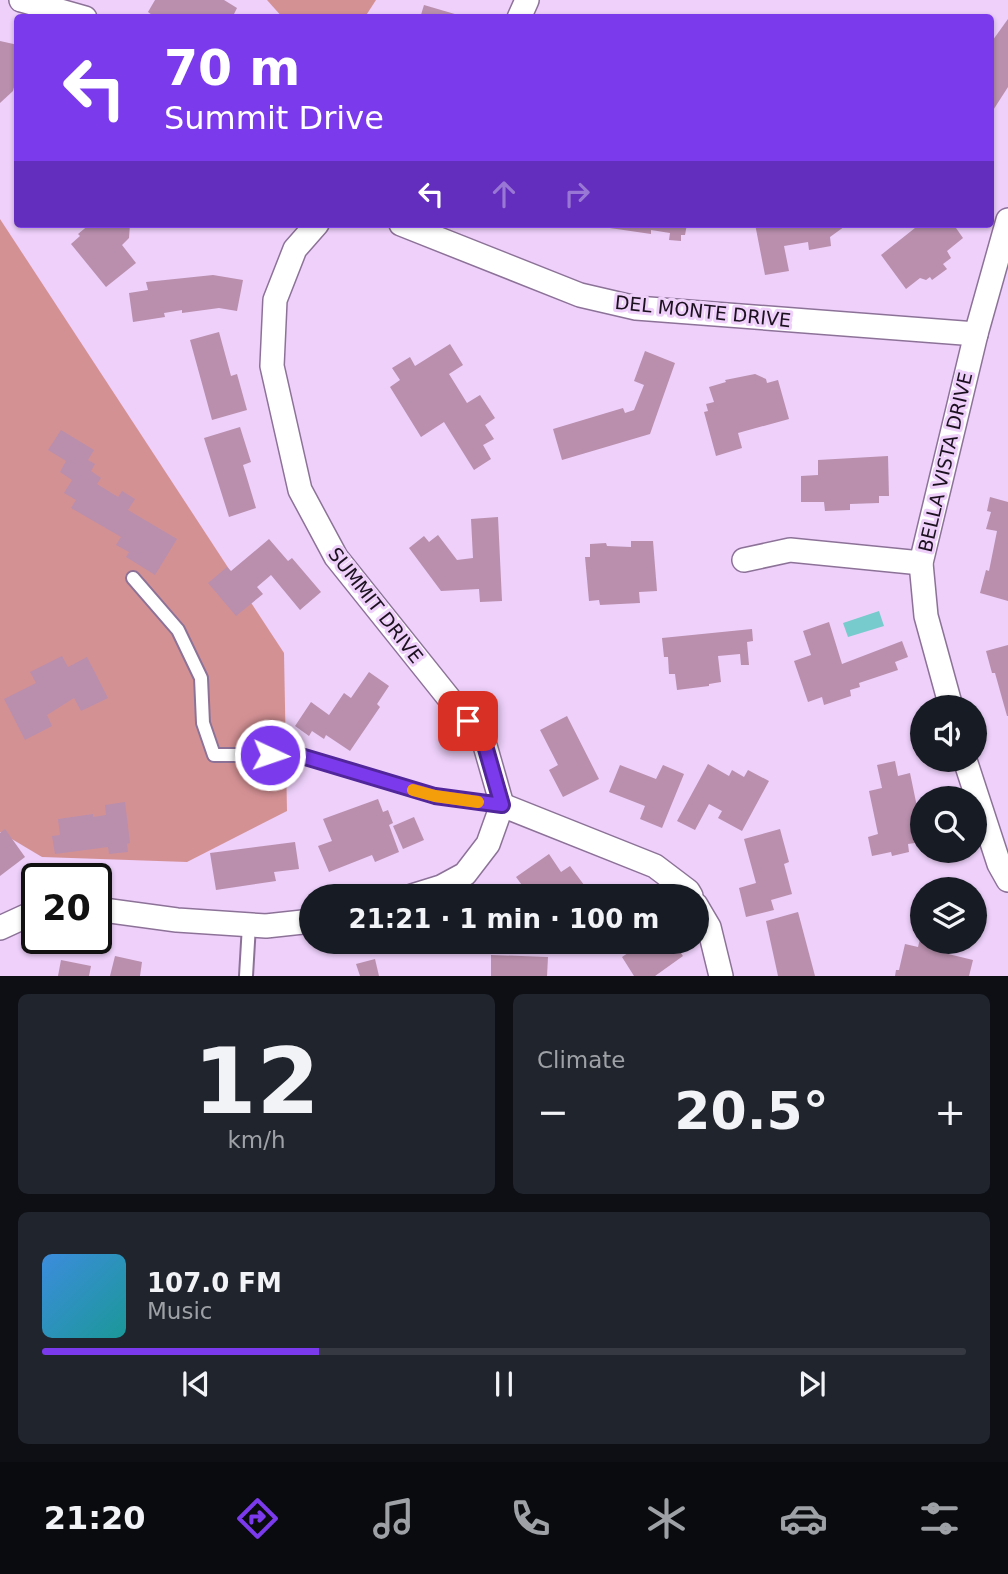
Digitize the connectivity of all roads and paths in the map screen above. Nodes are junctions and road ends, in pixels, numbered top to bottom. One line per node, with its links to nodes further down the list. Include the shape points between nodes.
1 (21, 0): 2 (street)
2 (71, 14)
3 (1008, 220): 6 (street, BELLA VISTA DRIVE)
4 (313, 228): 12 (street, SUMMIT DRIVE, via 295,249 275,300 272,366 300,490 336,557 484,742)
5 (411, 228): 6 (street, DEL MONTE DRIVE, via 580,295 636,308)
6 (976, 334): 8 (street, BELLA VISTA DRIVE)
7 (744, 560): 8 (street, via 790,550)
8 (921, 563): 10 (street, BELLA VISTA DRIVE, via 926,616)
9 (133, 578): 12 (lane, via 178,630 201,678 203,723 214,755 298,755 435,796)
10 (948, 695)
11 (969, 772): 13 (street)
12 (502, 805): 14 (street, via 488,844 465,874); 15 (street, via 655,866)
13 (1008, 880)
14 (447, 884)
15 (679, 884)
16 (112, 911): 19 (street)
17 (21, 918): 21 (street)
18 (299, 922): 19 (street)
19 (249, 925): 22 (lane)
20 (709, 927): 23 (street)
21 (0, 928)
22 (246, 975)
23 (721, 975)

